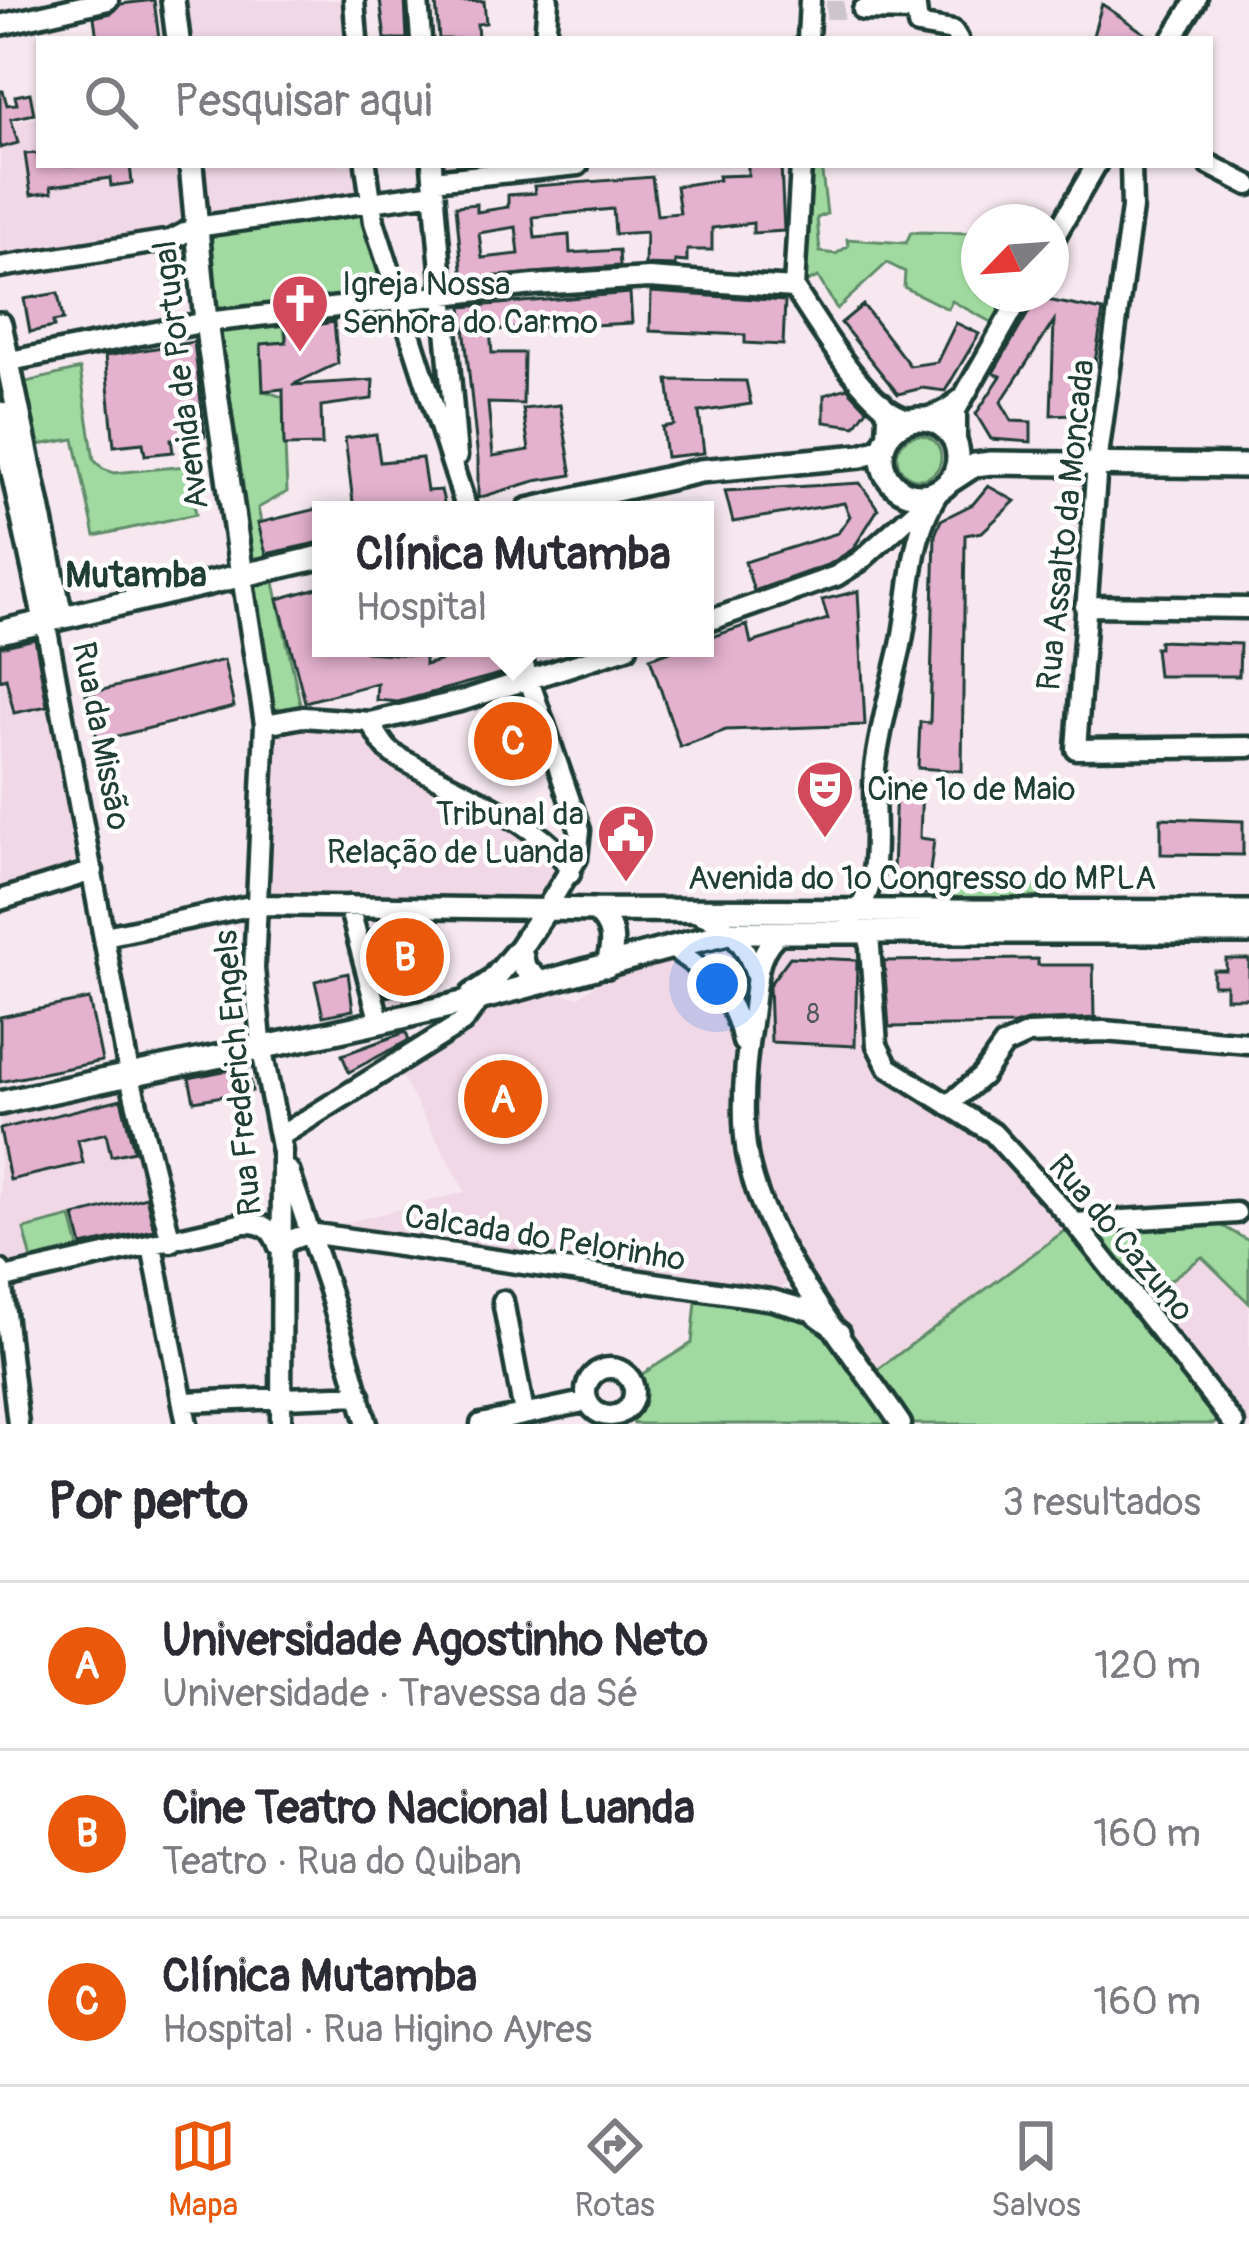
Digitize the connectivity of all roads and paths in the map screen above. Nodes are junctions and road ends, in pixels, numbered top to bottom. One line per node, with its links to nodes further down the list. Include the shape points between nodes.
1 (108, 0): 9 (street)
2 (173, 0): 10 (main road)
3 (354, 0): 11 (street)
4 (418, 0): 12 (street)
5 (548, 0): 13 (street)
6 (1196, 0): 15 (street)
7 (915, 6): 8 (street); 14 (street, via 922,27)
8 (863, 10)
9 (0, 25)
10 (178, 36)
11 (357, 36)
12 (421, 36)
13 (545, 36)
14 (955, 36)
15 (1174, 36)
16 (1213, 167): 24 (street)
17 (191, 168): 27 (main road, Avenida de Portugal)
18 (365, 168): 25 (street)
19 (538, 168): 23 (street)
20 (800, 168): 29 (street)
21 (1094, 168): 26 (street)
22 (1131, 168): 43 (street, Rua Assalto da Moncada)
23 (433, 179): 25 (street); 30 (street)
24 (1249, 185)
25 (371, 202): 27 (street); 31 (street)
26 (1069, 212)
27 (196, 227): 28 (street, via 171,240); 33 (main road, Avenida de Portugal)
28 (0, 267)
29 (794, 288): 30 (street, via 609,278); 37 (street)
30 (443, 296): 31 (street); 45 (street)
31 (399, 301): 33 (street); 45 (street)
32 (1012, 312): 36 (street)
33 (206, 322): 35 (street); 50 (main road, Avenida de Portugal)
34 (0, 324): 35 (main road, Rua da Missão)
35 (4, 362): 53 (main road, Rua da Missão)
36 (962, 398): 39 (street); 41 (street)
37 (882, 403): 39 (street); 40 (street)
38 (0, 413): 53 (main road, Rua da Missão)
39 (918, 419): 40 (main road, via 895,428); 41 (main road, via 941,426)
40 (885, 443): 46 (main road, via 892,484 915,495); 48 (main road, via 861,456 700,471)
41 (956, 445): 42 (main road); 46 (main road)
42 (989, 463): 43 (main road); 46 (main road)
43 (1097, 463): 44 (main road); 51 (street, Rua Assalto da Moncada)
44 (1249, 466)
45 (459, 484): 47 (street)
46 (945, 486): 54 (street, via 836,576); 64 (street, via 918,536 879,747)
47 (464, 501)
48 (568, 501)
49 (312, 559): 50 (main road)
50 (242, 576): 53 (main road); 60 (street, Rua Frederich Engels)
51 (1085, 606): 52 (street); 61 (street, Rua Assalto da Moncada, via 1076,749)
52 (1249, 608)
53 (53, 618): 55 (main road); 62 (street, Rua da Missão)
54 (714, 619)
55 (0, 632)
56 (521, 657): 58 (street)
57 (600, 657): 58 (street)
58 (530, 680): 59 (street); 63 (street, via 580,830)
59 (370, 722): 60 (street, via 303,717); 63 (street, via 394,754 561,850)
60 (265, 724): 67 (street, Rua Frederich Engels)
61 (1249, 747)
62 (93, 871): 65 (street); 79 (street, Rua da Missão)
63 (570, 874): 66 (street)
64 (873, 879): 71 (street); 72 (street)
65 (0, 900)
66 (550, 903): 68 (street); 69 (main road); 80 (main road)
67 (254, 905): 68 (street); 79 (street); 89 (street, Rua Frederich Engels)
68 (349, 906): 87 (street)
69 (595, 910): 70 (main road, Avenida do 1º Congresso do MPLA); 82 (main road, via 613,940)
70 (691, 911): 71 (main road, Avenida do 1º Congresso do MPLA); 74 (street)
71 (858, 912): 72 (main road, Avenida do 1º Congresso do MPLA); 77 (street)
72 (895, 912): 73 (main road, Avenida do 1º Congresso do MPLA)
73 (1249, 912)
74 (733, 932): 75 (main road, Avenida do 1º Congresso do MPLA); 81 (main road, Avenida do 1º Congresso do MPLA); 83 (street)
75 (782, 932): 77 (main road, Avenida do 1º Congresso do MPLA); 83 (street, via 768,944)
76 (1249, 932): 78 (main road, Avenida do 1º Congresso do MPLA)
77 (829, 933): 78 (main road, Avenida do 1º Congresso do MPLA)
78 (869, 933): 93 (street, Rua do Cazuno, via 880,1055)
79 (105, 936): 91 (street, Rua da Missão)
80 (520, 948): 84 (main road); 86 (main road, via 492,981)
81 (672, 948): 82 (main road, Avenida do 1º Congresso do MPLA); 90 (street, via 727,996)
82 (607, 965): 84 (main road)
83 (757, 980): 90 (street)
84 (540, 983): 85 (main road)
85 (480, 999): 86 (main road); 94 (street, via 463,1022)
86 (451, 1007): 87 (main road)
87 (380, 1023): 89 (main road)
88 (1249, 1043): 93 (street, via 1103,1031 1028,1034 1004,1046)
89 (262, 1050): 91 (main road); 94 (street, Rua Frederich Engels)
90 (746, 1059): 100 (street, via 748,1157)
91 (129, 1073): 92 (main road); 98 (street, Rua da Missão)
92 (0, 1103)
93 (948, 1105): 96 (street, Rua do Cazuno, via 993,1133)
94 (281, 1144): 97 (street); 99 (street, Rua Frederich Engels)
95 (1236, 1213): 96 (street)
96 (1075, 1223): 118 (street, Rua do Cazuno)
97 (309, 1233): 99 (street, via 288,1240); 102 (street, Calcada do Pelorinho); 106 (street)
98 (162, 1244): 99 (street, via 261,1224); 101 (street); 110 (street, Rua da Missão)
99 (282, 1253): 108 (street, Rua Frederich Engels)
100 (791, 1264): 102 (street, via 788,1283); 104 (street)
101 (0, 1276): 107 (street)
102 (772, 1300): 104 (street, Calcada do Pelorinho, via 811,1311)
103 (503, 1301): 111 (street)
104 (840, 1333): 117 (street)
105 (0, 1363): 107 (street)
106 (360, 1395): 108 (street); 115 (street)
107 (15, 1397): 112 (street)
108 (281, 1398): 110 (street); 114 (street, Rua Frederich Engels)
109 (588, 1401): 111 (street)
110 (184, 1402): 113 (street, Rua da Missão)
111 (524, 1413): 116 (street)
112 (18, 1424)
113 (187, 1424)
114 (281, 1424)
115 (367, 1424)
116 (481, 1424)
117 (901, 1424)
118 (1234, 1424)

